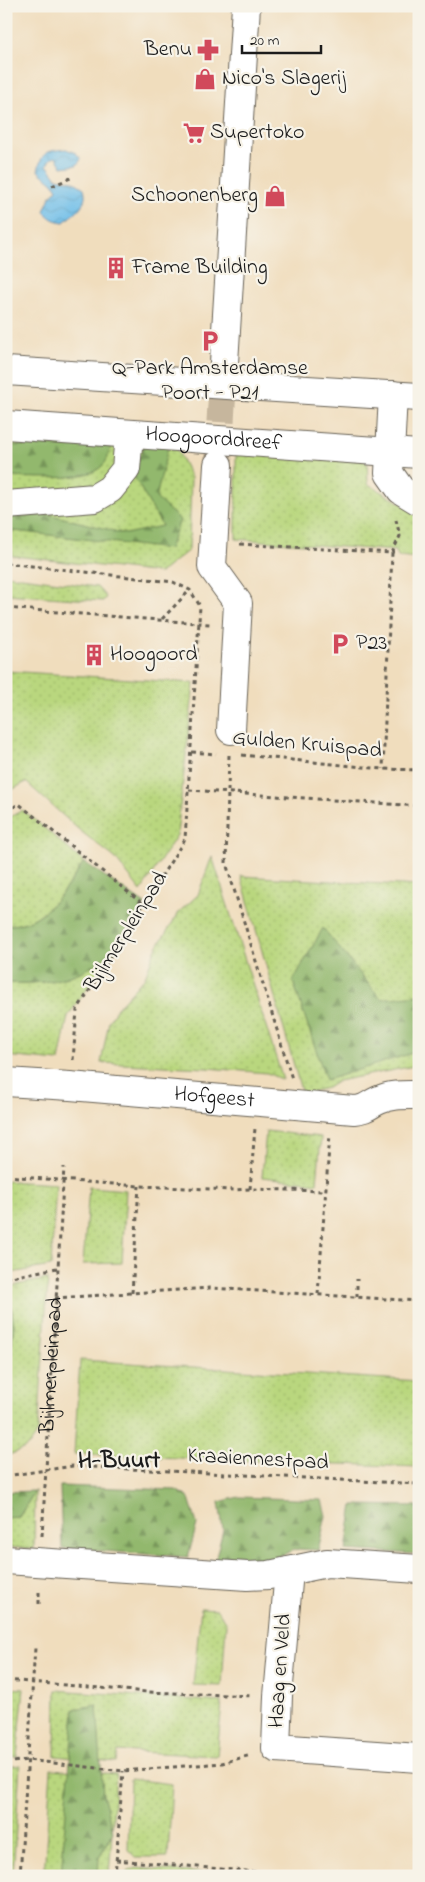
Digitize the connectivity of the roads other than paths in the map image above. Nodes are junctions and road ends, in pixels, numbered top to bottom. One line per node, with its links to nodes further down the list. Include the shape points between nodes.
1 (246, 6): 2 (street)
2 (224, 363)
3 (9, 373): 4 (street)
4 (406, 396): 7 (street)
5 (6, 425): 6 (street, Hoogoorddreef)
6 (128, 434): 7 (street, Hoogoorddreef); 11 (street, via 126,469 102,494 95,498)
7 (390, 452): 8 (street, Hoogoorddreef); 10 (street, via 389,473 401,490)
8 (419, 454)
9 (218, 465): 12 (street, via 212,555 238,604)
10 (419, 501)
11 (6, 505)
12 (230, 742)
13 (6, 1082): 14 (street, Hofgeest, via 359,1110 395,1095)
14 (419, 1095)
15 (6, 1560): 17 (street, via 247,1576)
16 (419, 1569): 17 (street, via 327,1563)
17 (289, 1570): 18 (street, Haag en Veld, via 276,1748)
18 (419, 1758)

